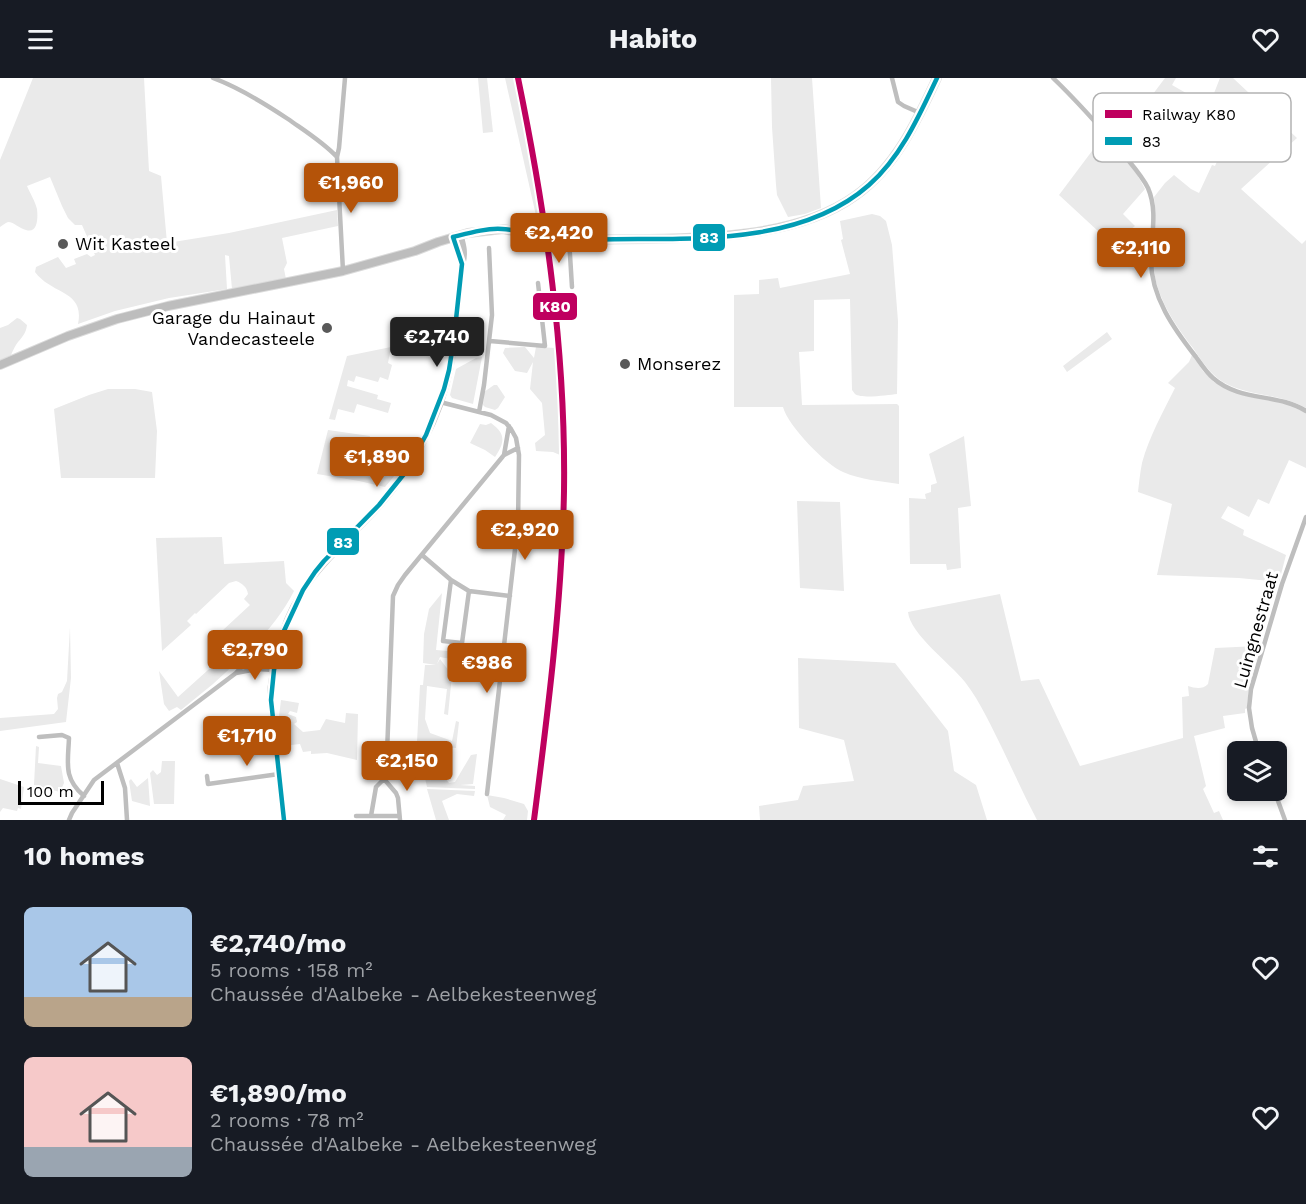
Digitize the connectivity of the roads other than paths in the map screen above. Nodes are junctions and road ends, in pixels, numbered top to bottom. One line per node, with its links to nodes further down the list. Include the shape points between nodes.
1 (213, 78): 8 (street, via 278,112 314,136)
2 (345, 78): 8 (street)
3 (892, 78): 6 (street, via 898,102)
4 (937, 78): 6 (main road)
5 (1053, 78): 7 (street)
6 (920, 113): 11 (main road, via 876,178 855,196 817,217 735,234)
7 (1093, 119)
8 (336, 158): 13 (street)
9 (1129, 162): 19 (street, via 1148,188 1154,213 1151,256 1161,305 1189,348 1213,378 1230,389 1290,402)
10 (456, 236): 11 (main road, via 502,229); 13 (main road); 18 (main road, via 464,252 449,370)
11 (569, 239): 15 (street)
12 (489, 248): 16 (street)
13 (343, 271): 17 (main road, via 141,312 77,332)
14 (538, 283): 16 (street, via 544,346)
15 (572, 287)
16 (490, 341): 20 (street)
17 (0, 365)
18 (440, 402): 20 (street); 29 (main road, via 398,482 324,561 303,590)
19 (1306, 411)
20 (479, 412): 21 (street, via 499,418)
21 (509, 426): 22 (street); 23 (street)
22 (518, 448): 23 (street); 28 (street, via 518,524)
23 (504, 455): 25 (street)
24 (1306, 517): 33 (street, Luingnestraat, via 1251,689 1249,708)
25 (422, 555): 26 (street); 37 (street, via 393,596)
26 (451, 580): 27 (street); 27 (street, via 443,641 462,643)
27 (469, 591): 28 (street)
28 (510, 596): 38 (street)
29 (277, 656): 30 (main road); 31 (street, via 253,657)
30 (274, 670): 31 (street); 35 (main road, via 271,700)
31 (236, 673): 34 (street)
32 (39, 737): 39 (street, via 69,738 70,779)
33 (1256, 741)
34 (117, 763): 39 (street, via 94,780); 45 (street, via 126,793)
35 (279, 774): 36 (street, via 208,784); 46 (main road)
36 (207, 776)
37 (384, 779): 42 (street, via 376,787); 43 (street, via 398,798)
38 (487, 794)
39 (84, 796): 44 (street)
40 (1278, 801): 47 (street)
41 (356, 816): 42 (street)
42 (371, 816): 43 (street)
43 (399, 818)
44 (69, 820)
45 (127, 820)
46 (284, 820)
47 (1286, 820)

